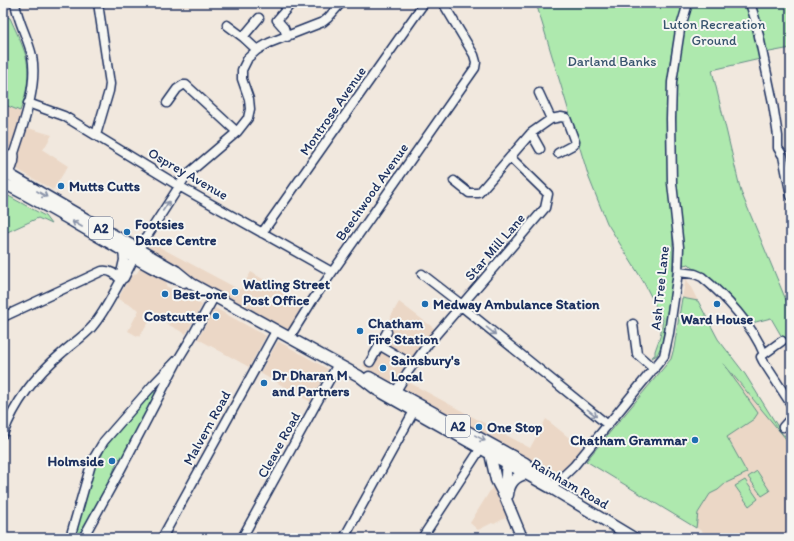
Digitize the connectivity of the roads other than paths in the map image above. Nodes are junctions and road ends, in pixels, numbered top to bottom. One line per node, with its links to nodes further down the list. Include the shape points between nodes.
1 (15, 3): 15 (street, via 33,68)
2 (98, 3): 20 (street, via 110,84)
3 (341, 3): 12 (street, via 323,22)
4 (424, 3): 28 (street, Montrose Avenue)
5 (443, 3): 31 (street, Beechwood Avenue, via 473,53 476,61 474,70)
6 (688, 3): 32 (street, Ash Tree Lane, via 679,37 672,82 672,183 679,247)
7 (750, 3): 27 (street, via 772,98 778,148 783,157)
8 (290, 5): 12 (street, via 277,20)
9 (259, 18): 11 (street)
10 (227, 25): 11 (street)
11 (243, 37): 13 (street)
12 (287, 37): 13 (street)
13 (257, 50): 18 (street, via 248,58 242,70 250,109 248,118)
14 (539, 93): 17 (street)
15 (28, 103): 20 (street, Osprey Avenue, via 64,116); 24 (street, via 14,153 15,158)
16 (167, 103): 18 (street, via 177,89 186,85)
17 (551, 119): 19 (street); 22 (street, via 566,118 576,142)
18 (237, 132): 26 (street, via 190,172)
19 (530, 134): 21 (street); 23 (street)
20 (96, 135): 26 (street, Osprey Avenue)
21 (540, 149)
22 (558, 153)
23 (510, 157): 25 (street, via 479,193 469,193); 36 (street, Star Mill Lane, via 548,194 545,208)
24 (4, 175): 29 (main road, A2, one-way to 24); 30 (main road, A2, one-way to 30)
25 (454, 181)
26 (180, 186): 28 (street, Osprey Avenue); 30 (street, one-way to 26)
27 (791, 196)
28 (262, 233): 31 (street, Osprey Avenue)
29 (123, 251): 30 (main road, A2); 34 (street)
30 (136, 254): 34 (street); 35 (main road, A2, via 172,278 192,284)
31 (332, 272): 41 (street, Beechwood Avenue)
32 (678, 272): 44 (street, via 698,275 713,287 741,315 760,343); 49 (street, Ash Tree Lane, via 670,333 664,356)
33 (422, 274): 36 (street)
34 (121, 280): 37 (street, via 114,273 103,271); 58 (street, via 91,328 52,362 28,388)
35 (214, 297): 39 (main road, A2); 45 (street)
36 (461, 306): 48 (street, Star Mill Lane); 56 (street, one-way to 56)
37 (3, 317)
38 (633, 324): 49 (street, via 637,354)
39 (276, 331): 41 (main road, A2); 68 (street, Malvern Road)
40 (387, 332): 43 (street)
41 (289, 338): 47 (main road, A2)
42 (782, 341): 44 (street)
43 (379, 346): 46 (street); 48 (street)
44 (764, 354): 53 (street, via 761,357 763,361)
45 (179, 358): 50 (street); 51 (street)
46 (370, 362)
47 (338, 364): 52 (main road, A2, via 359,376 368,377); 69 (street, Cleave Road)
48 (413, 365): 52 (street, Star Mill Lane)
49 (654, 369): 56 (street, Ash Tree Lane)
50 (153, 385): 51 (street); 66 (street, via 104,441 92,461)
51 (162, 390): 67 (street)
52 (393, 395): 54 (main road, A2); 61 (main road, A2, one-way to 61)
53 (791, 404)
54 (414, 411): 59 (main road, A2); 70 (street)
55 (791, 418): 57 (street)
56 (608, 425): 63 (street, Ash Tree Lane, via 574,466)
57 (783, 427)
58 (3, 434)
59 (481, 448): 60 (main road, A2); 71 (street)
60 (492, 454): 61 (main road, Rainham Road / A2); 64 (main road, via 496,480)
61 (509, 459): 62 (main road, Rainham Road / A2); 63 (main road, A2, via 526,464 546,479); 64 (main road, via 505,470)
62 (526, 474): 63 (main road, Rainham Road / A2); 64 (main road, via 518,476)
63 (551, 488): 72 (main road, Rainham Road / A2)
64 (505, 498): 65 (main road)
65 (519, 537)
66 (70, 538)
67 (83, 538)
68 (162, 538)
69 (242, 538)
70 (344, 538)
71 (422, 538)
72 (634, 538)

